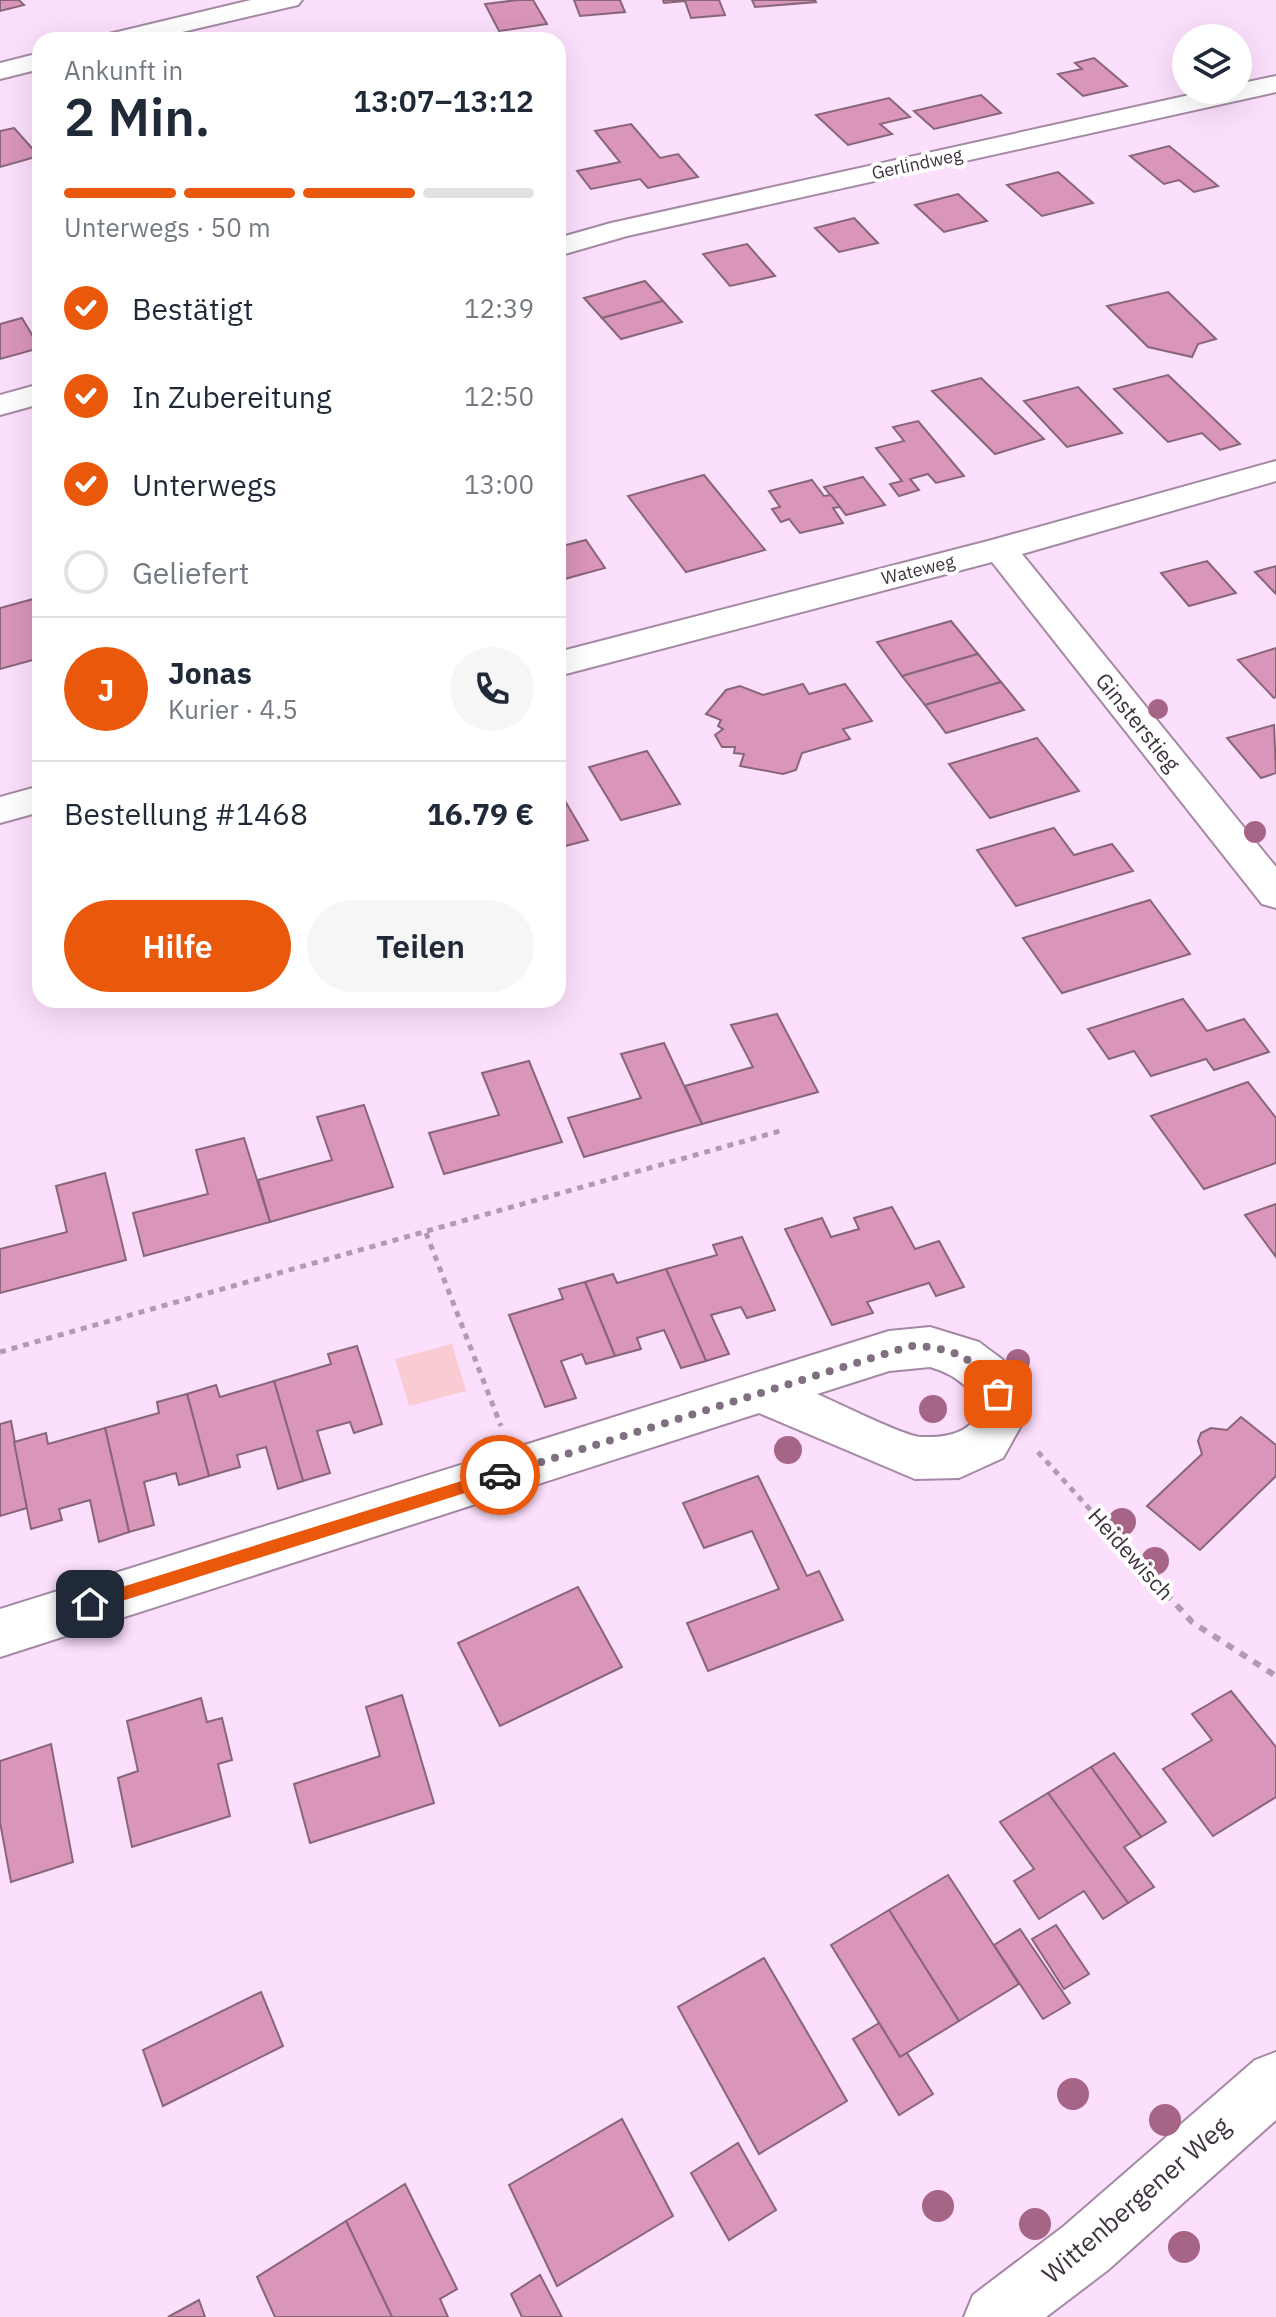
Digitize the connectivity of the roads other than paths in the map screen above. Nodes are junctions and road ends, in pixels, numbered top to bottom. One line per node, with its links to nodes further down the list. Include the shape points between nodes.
1 (289, 0): 2 (street)
2 (148, 32)
3 (32, 63): 4 (street)
4 (0, 71)
5 (1276, 84): 6 (street, Gerlindweg)
6 (566, 245)
7 (32, 396): 8 (street)
8 (0, 405)
9 (1276, 471): 10 (street, Wateweg)
10 (1000, 549): 11 (street, Wateweg); 14 (street, Ginsterstieg)
11 (566, 662)
12 (32, 801): 13 (street)
13 (0, 810)
14 (1276, 894)
15 (762, 1392): 15 (street, via 899,1348 932,1346 964,1357 989,1376 1002,1412 989,1442 959,1459 938,1461 915,1458); 16 (street)
16 (0, 1633)
17 (1276, 2081): 18 (street, Wittenbergener Weg, via 1086,2248)
18 (995, 2317)

